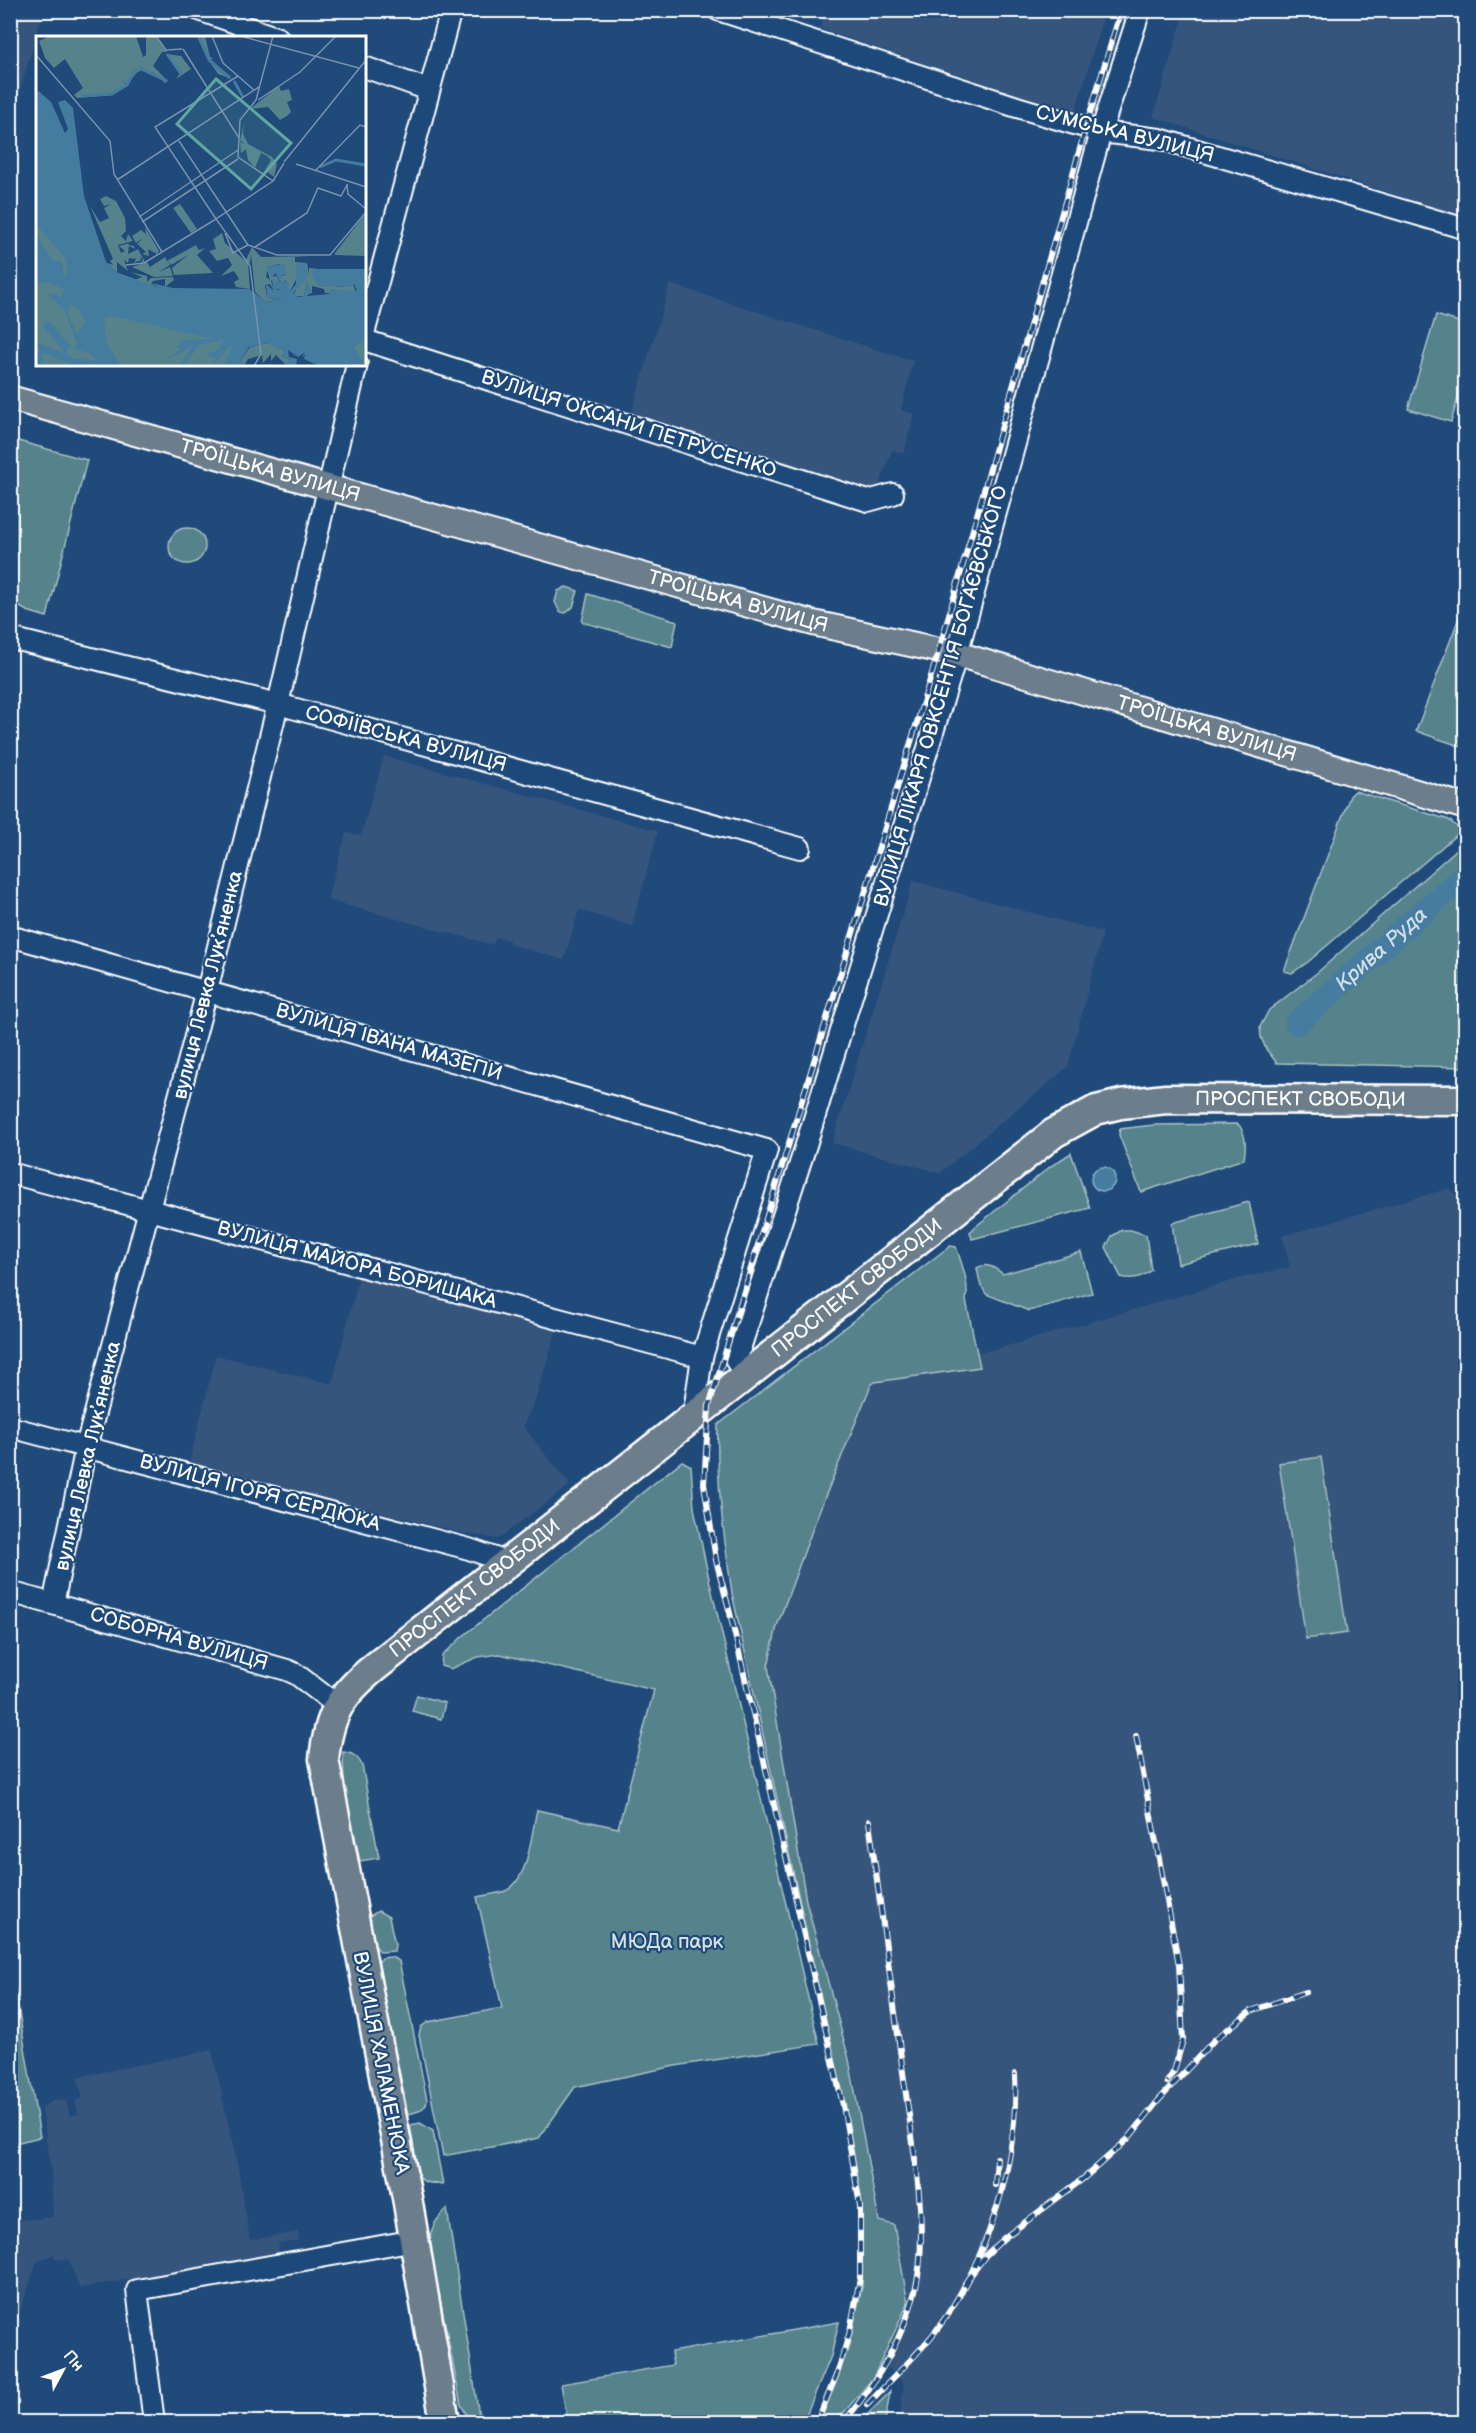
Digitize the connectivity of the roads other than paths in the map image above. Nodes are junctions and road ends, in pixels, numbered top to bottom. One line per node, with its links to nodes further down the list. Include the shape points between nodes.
1 (199, 10): 5 (street)
2 (451, 10): 7 (street)
3 (718, 10): 8 (street, СУМСЬКА ВУЛИЦЯ)
4 (1140, 10): 8 (street, ВУЛИЦЯ ЛІКАРЯ ОВКСЕНТІЯ БОГАЄВСЬКОГО)
5 (272, 36)
6 (366, 69): 7 (street)
7 (429, 90): 10 (street)
8 (1101, 132): 9 (street, СУМСЬКА ВУЛИЦЯ, via 1160,139); 17 (street, ВУЛИЦЯ ЛІКАРЯ ОВКСЕНТІЯ БОГАЄВСЬКОГО)
9 (1466, 229)
10 (366, 326)
11 (366, 341): 15 (street, ВУЛИЦЯ ОКСАНИ ПЕТРУСЕНКО, via 868,501)
12 (357, 366): 14 (street, вулиця Левка Лукʼяненка)
13 (10, 398): 14 (main road, ТРОЇЦЬКА ВУЛИЦЯ)
14 (328, 487): 17 (main road, ТРОЇЦЬКА ВУЛИЦЯ, via 813,623); 18 (street, вулиця Левка Лукʼяненка)
15 (893, 494)
16 (10, 638): 18 (street, СОФІЇВСЬКА ВУЛИЦЯ)
17 (957, 654): 19 (main road, ТРОЇЦЬКА ВУЛИЦЯ); 27 (street, ВУЛИЦЯ ЛІКАРЯ ОВКСЕНТІЯ БОГАЄВСЬКОГО, via 807,1145 736,1361)
18 (279, 704): 20 (street, СОФІЇВСЬКА ВУЛИЦЯ); 22 (street, вулиця Левка Лукʼяненка)
19 (1466, 807)
20 (800, 848)
21 (10, 936): 22 (street, ВУЛИЦЯ ІВАНА МАЗЕПИ)
22 (207, 991): 25 (street, вулиця Левка Лукʼяненка); 26 (street, ВУЛИЦЯ ІВАНА МАЗЕПИ, via 767,1150)
23 (1466, 1100): 27 (highway, ПРОСПЕКТ СВОБОДИ, via 1166,1099 1096,1110 1054,1133)
24 (10, 1173): 25 (street, ВУЛИЦЯ МАЙОРА БОРИЩАКА)
25 (150, 1209): 26 (street, ВУЛИЦЯ МАЙОРА БОРИЩАКА); 30 (street, вулиця Левка Лукʼяненка)
26 (702, 1357): 28 (street)
27 (747, 1376): 28 (highway, ПРОСПЕКТ СВОБОДИ)
28 (693, 1418): 31 (highway, ПРОСПЕКТ СВОБОДИ)
29 (10, 1427): 30 (street, ВУЛИЦЯ ІГОРЯ СЕРДЮКА)
30 (86, 1447): 31 (street, ВУЛИЦЯ ІГОРЯ СЕРДЮКА); 33 (street, вулиця Левка Лукʼяненка)
31 (509, 1563): 34 (highway, ПРОСПЕКТ СВОБОДИ, via 365,1675)
32 (10, 1592): 33 (street, СОБОРНА ВУЛИЦЯ)
33 (53, 1604): 34 (street, СОБОРНА ВУЛИЦЯ, via 286,1670)
34 (338, 1706): 35 (highway, ВУЛИЦЯ ХАЛАМЕНЮКА, via 328,1729 324,1759)
35 (415, 2240): 36 (street, via 137,2290); 37 (highway, ВУЛИЦЯ ХАЛАМЕНЮКА)
36 (154, 2422)
37 (445, 2422)

